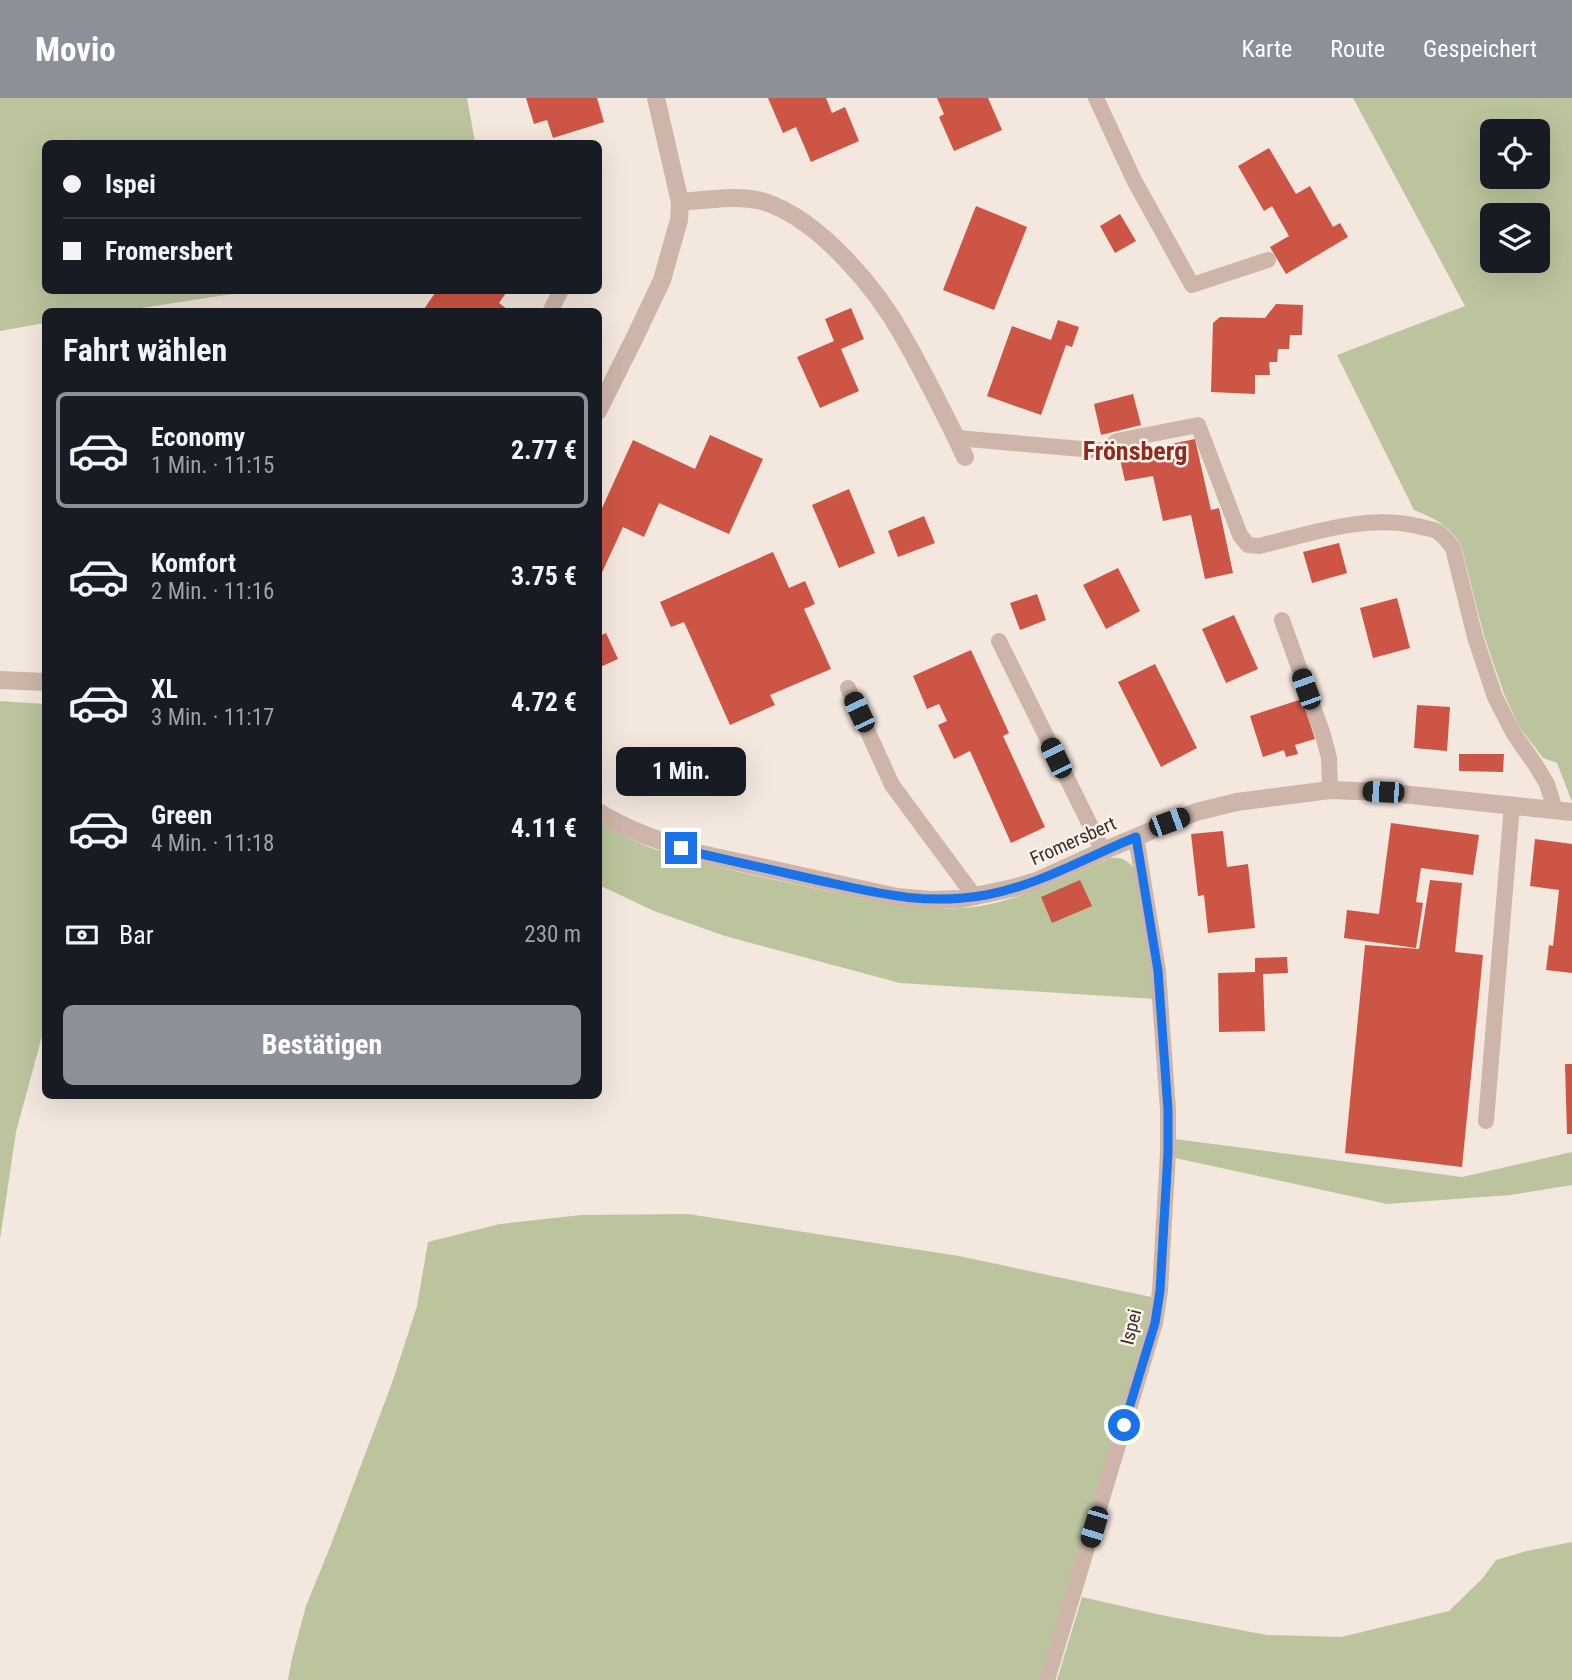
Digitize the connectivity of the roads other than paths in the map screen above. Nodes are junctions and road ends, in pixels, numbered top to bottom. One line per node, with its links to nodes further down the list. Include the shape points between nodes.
1 (656, 98): 3 (street)
2 (1096, 98): 4 (lane, via 1134,180 1192,285)
3 (680, 202): 5 (street, via 662,280); 6 (street, via 763,201 791,213 818,233 876,296 904,336)
4 (1268, 260)
5 (602, 403)
6 (957, 438): 7 (street); 15 (lane, via 1105,451 1117,441 1198,425 1240,535 1248,545 1346,525 1382,523 1435,530 1453,548 1495,697)
7 (965, 457)
8 (1282, 620): 13 (lane, via 1323,735)
9 (999, 641): 18 (lane)
10 (0, 680): 11 (street)
11 (42, 682)
12 (848, 688): 19 (lane, via 892,785)
13 (1330, 790): 14 (street, Fromersbert); 17 (street, Fromersbert, via 1223,805)
14 (1511, 805): 15 (street, Fromersbert); 20 (lane)
15 (1564, 811)
16 (602, 815): 19 (street, Fromersbert, via 697,853 897,897)
17 (1136, 837): 18 (street, Fromersbert); 21 (lane, Ispei, via 1158,971 1168,1110 1160,1291 1155,1323)
18 (1103, 851): 19 (street, Fromersbert, via 1037,881)
19 (975, 897)
20 (1486, 1121)
21 (1047, 1680)

